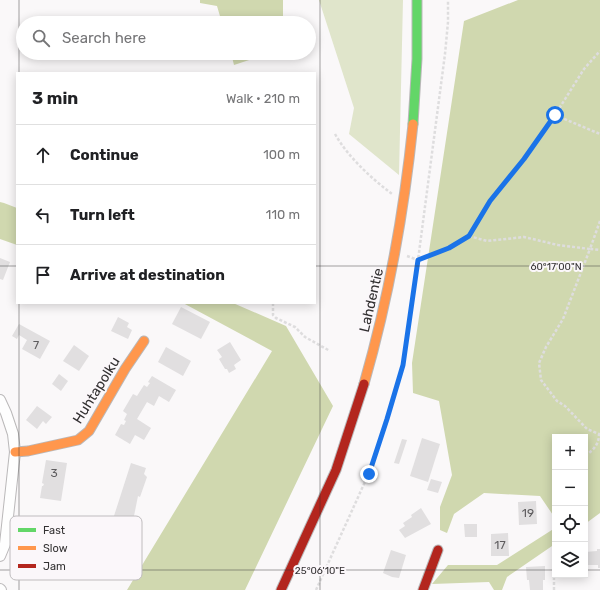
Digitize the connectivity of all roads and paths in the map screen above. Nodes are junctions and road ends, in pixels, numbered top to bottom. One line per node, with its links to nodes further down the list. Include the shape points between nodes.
1 (417, 0): 7 (main road, Lahdentie, via 415,118)
2 (448, 0): 12 (path, via 448,22)
3 (600, 51): 4 (path, via 584,69)
4 (555, 115): 6 (path); 9 (path, via 490,201)
5 (335, 134): 7 (path, via 341,145 362,168)
6 (600, 134)
7 (405, 203): 23 (main road, Lahdentie, via 384,314 340,460)
8 (600, 221): 10 (path)
9 (469, 236): 10 (path, via 487,242 524,237); 12 (path, via 449,248)
10 (590, 249): 11 (path); 17 (path, via 562,319 539,363 540,380 557,401 587,429)
11 (600, 250)
12 (418, 260): 24 (path, via 403,365 387,419 369,474)
13 (273, 304): 15 (path, via 273,315 276,318 295,327 305,337)
14 (144, 341): 18 (main road, Huhtapolku, via 89,431 78,440)
15 (330, 351)
16 (0, 400): 18 (street, via 13,434)
17 (600, 434): 19 (path, via 594,450)
18 (16, 452): 21 (street, via 4,544)
19 (588, 454)
20 (438, 550): 25 (main road)
21 (0, 556)
22 (554, 578): 26 (path)
23 (281, 590)
24 (316, 590)
25 (423, 590)
26 (554, 590)

